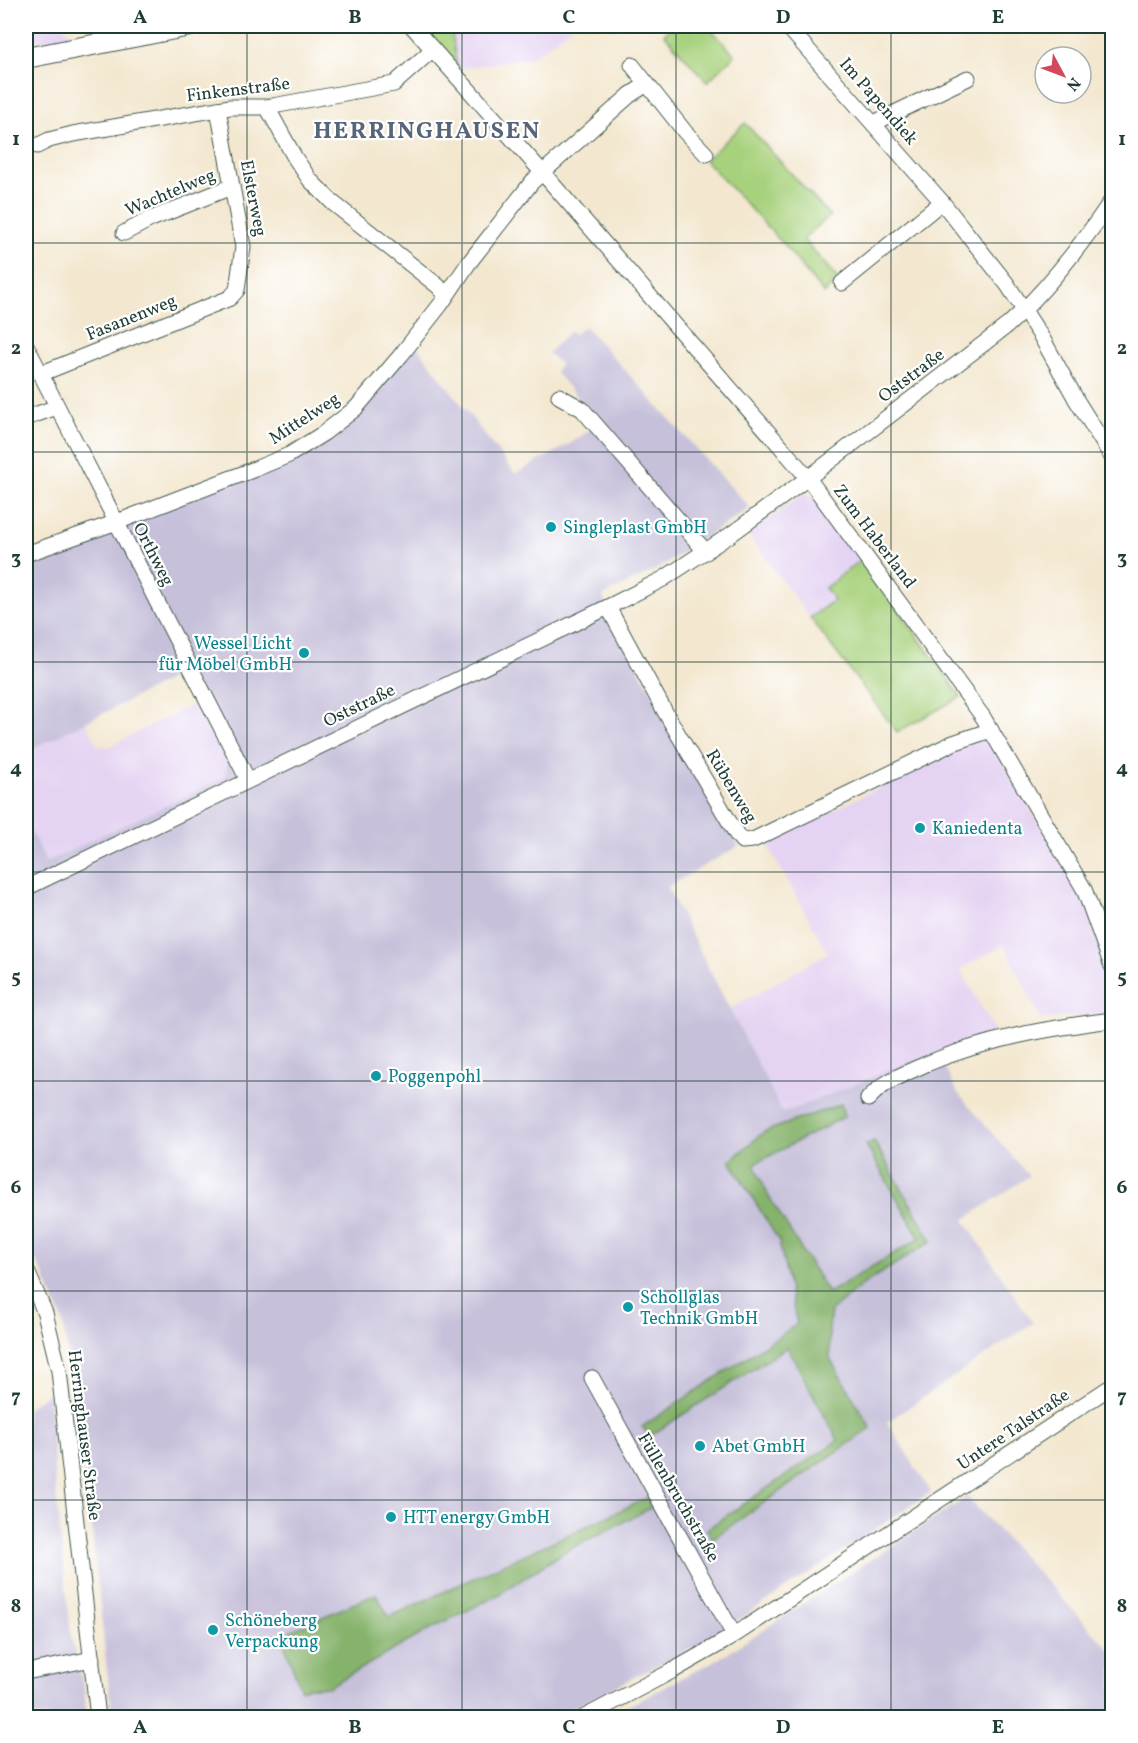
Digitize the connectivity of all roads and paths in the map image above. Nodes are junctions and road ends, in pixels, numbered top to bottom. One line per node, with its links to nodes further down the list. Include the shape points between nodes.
1 (190, 26): 5 (main road)
2 (412, 26): 4 (street, Zum Haberland)
3 (787, 26): 11 (street, Im Papendiek)
4 (432, 50): 9 (street, Finkenstraße, via 394,84); 14 (street, Zum Haberland)
5 (26, 58)
6 (632, 65): 8 (street)
7 (968, 78): 11 (street)
8 (647, 84): 13 (street); 14 (street)
9 (267, 106): 10 (street, Finkenstraße); 21 (street, via 310,180 333,203 438,285)
10 (218, 110): 12 (street, Finkenstraße, via 73,134); 15 (street, Elsterweg)
11 (874, 123): 17 (street, Im Papendiek)
12 (37, 146)
13 (706, 154)
14 (542, 172): 21 (street, Mittelweg); 29 (street, Zum Haberland)
15 (231, 187): 18 (street, Wachtelweg); 20 (street, Elsterweg, via 243,247)
16 (1113, 200): 22 (street, Oststraße)
17 (942, 202): 19 (street); 22 (street, Im Papendiek)
18 (124, 233)
19 (842, 283)
20 (234, 294): 24 (street, Fasanenweg)
21 (446, 296): 30 (street, Mittelweg, via 356,408 324,433 289,455)
22 (1024, 310): 28 (street); 29 (street, Oststraße)
23 (26, 345): 24 (street, Orthweg)
24 (40, 374): 26 (street, Orthweg)
25 (559, 396): 31 (street, via 582,409)
26 (57, 407): 27 (street); 30 (street, Orthweg)
27 (26, 418)
28 (1113, 457)
29 (808, 478): 31 (street, Oststraße); 34 (street, Zum Haberland)
30 (117, 522): 32 (street, Mittelweg); 35 (street, Orthweg)
31 (706, 552): 33 (street, Oststraße)
32 (26, 554)
33 (608, 607): 34 (street, Rübenweg, via 742,841 753,840 953,743); 35 (street, Oststraße)
34 (991, 730): 37 (street, Zum Haberland, via 1084,889)
35 (248, 780): 36 (street, Oststraße)
36 (26, 888)
37 (1113, 966)
38 (1113, 1020): 39 (street, via 1010,1037 946,1056 892,1078)
39 (868, 1099)
40 (26, 1269): 44 (street, Herringhauser Straße, via 45,1313 59,1371)
41 (592, 1378): 43 (street, Füllenbruchstraße)
42 (1113, 1386): 43 (street, Untere Talstraße)
43 (734, 1635): 47 (street)
44 (92, 1659): 45 (street); 46 (street, Herringhauser Straße)
45 (26, 1672)
46 (98, 1718)
47 (583, 1718)

